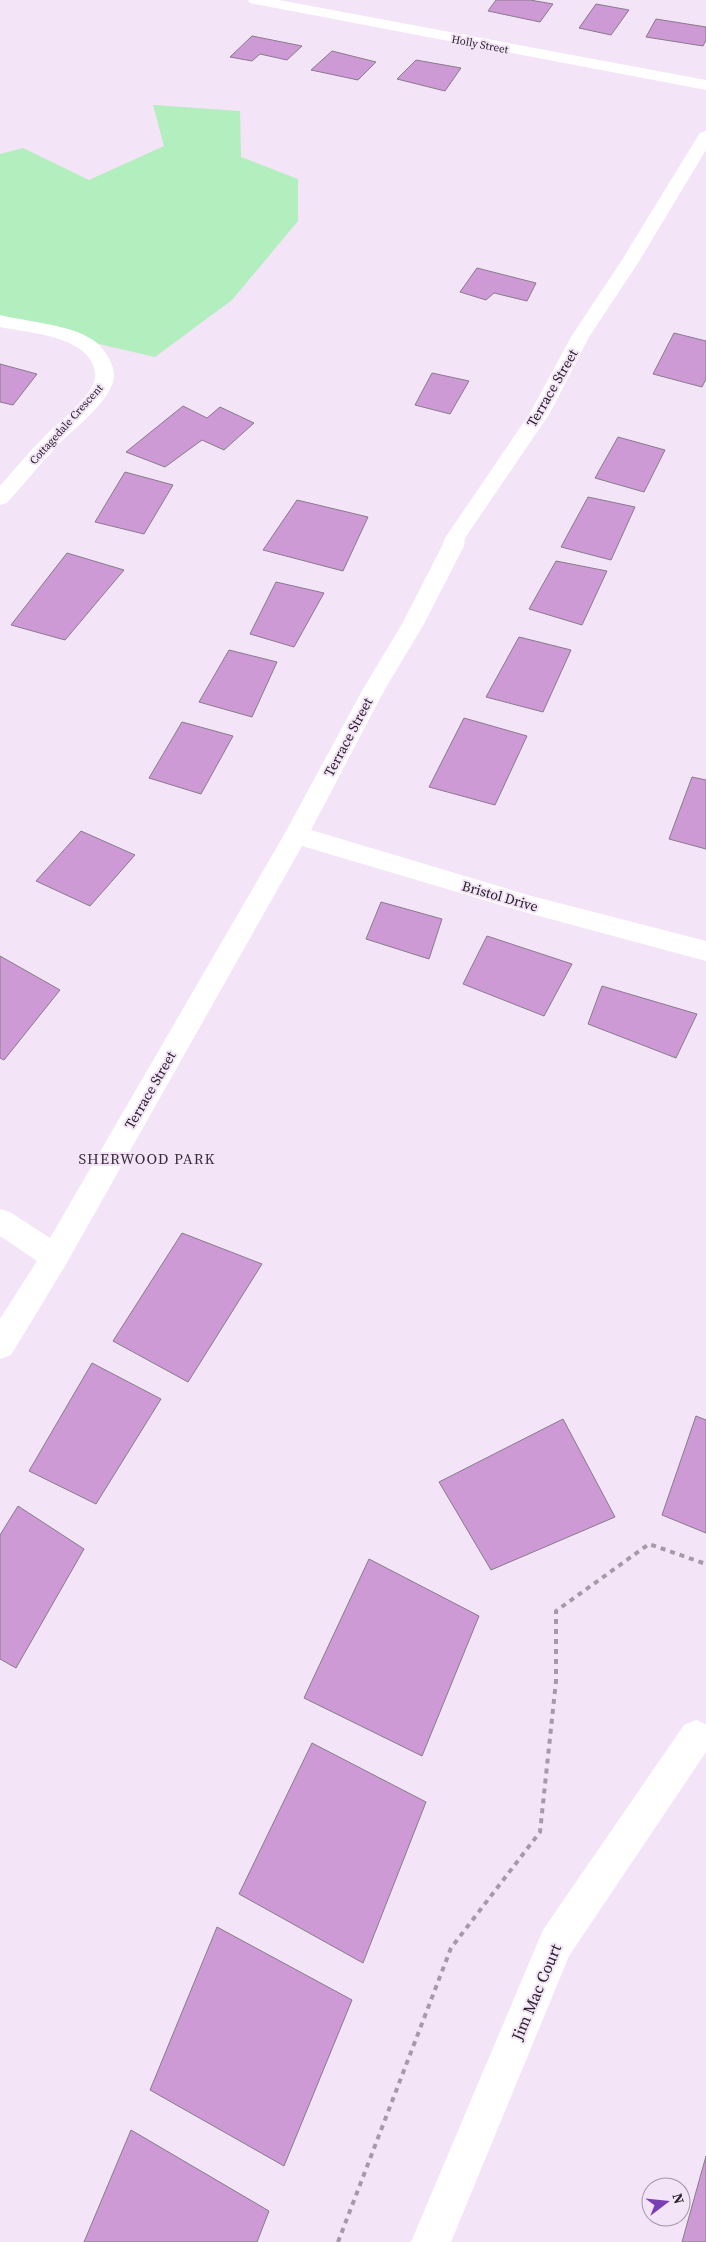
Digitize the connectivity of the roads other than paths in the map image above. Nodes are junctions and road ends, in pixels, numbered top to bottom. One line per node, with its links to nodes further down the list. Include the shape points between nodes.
1 (255, 0): 2 (street, Holly Street)
2 (706, 85)
3 (706, 136): 6 (street, Terrace Street, via 630,263 580,337 540,413 455,538 417,615)
4 (0, 321): 5 (street, Cottagedale Crescent, via 84,343 98,356 104,382)
5 (0, 499)
6 (296, 835): 7 (street, Bristol Drive, via 528,904); 9 (street, Terrace Street)
7 (706, 951)
8 (0, 1221): 9 (street)
9 (55, 1257): 10 (street, Terrace Street)
10 (0, 1345)
11 (696, 1737): 12 (street, Jim Mac Court, via 556,1943)
12 (431, 2242)

